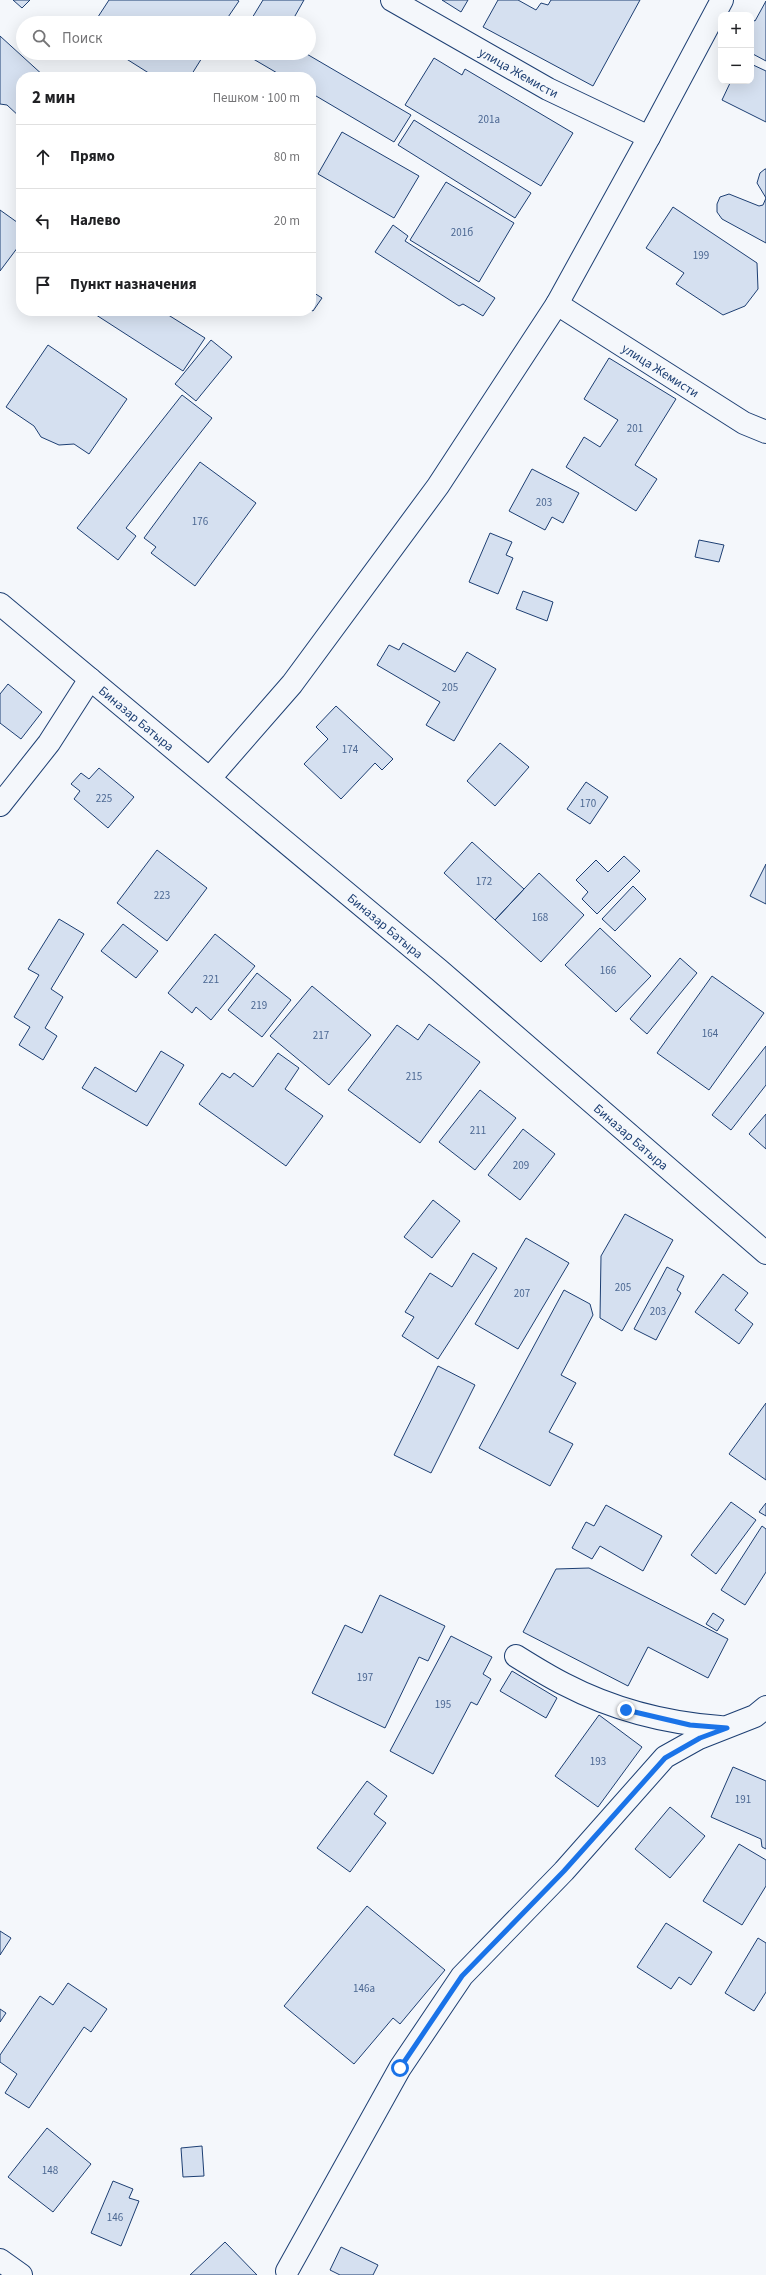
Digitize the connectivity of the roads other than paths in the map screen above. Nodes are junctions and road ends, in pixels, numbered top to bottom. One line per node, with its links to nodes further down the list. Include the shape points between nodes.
1 (392, 0): 3 (street, улица Жемисти, via 548,89)
2 (722, 0): 3 (street)
3 (649, 137): 4 (street)
4 (557, 304): 5 (street, улица Жемисти, via 744,423); 8 (street, via 438,486 292,684)
5 (766, 432)
6 (0, 604): 7 (street, Биназар Батыра)
7 (90, 679): 8 (street, Биназар Батыра); 9 (street, via 49,743)
8 (210, 778): 10 (street, Биназар Батыра, via 439,970)
9 (0, 805)
10 (766, 1254)
11 (516, 1656): 13 (street, via 565,1684 626,1710 690,1725)
12 (766, 1707): 13 (street, via 755,1716)
13 (727, 1728): 15 (street, via 700,1738 665,1758 564,1871 462,1976 400,2068)
14 (0, 2260): 16 (street)
15 (287, 2271)
16 (21, 2275)

